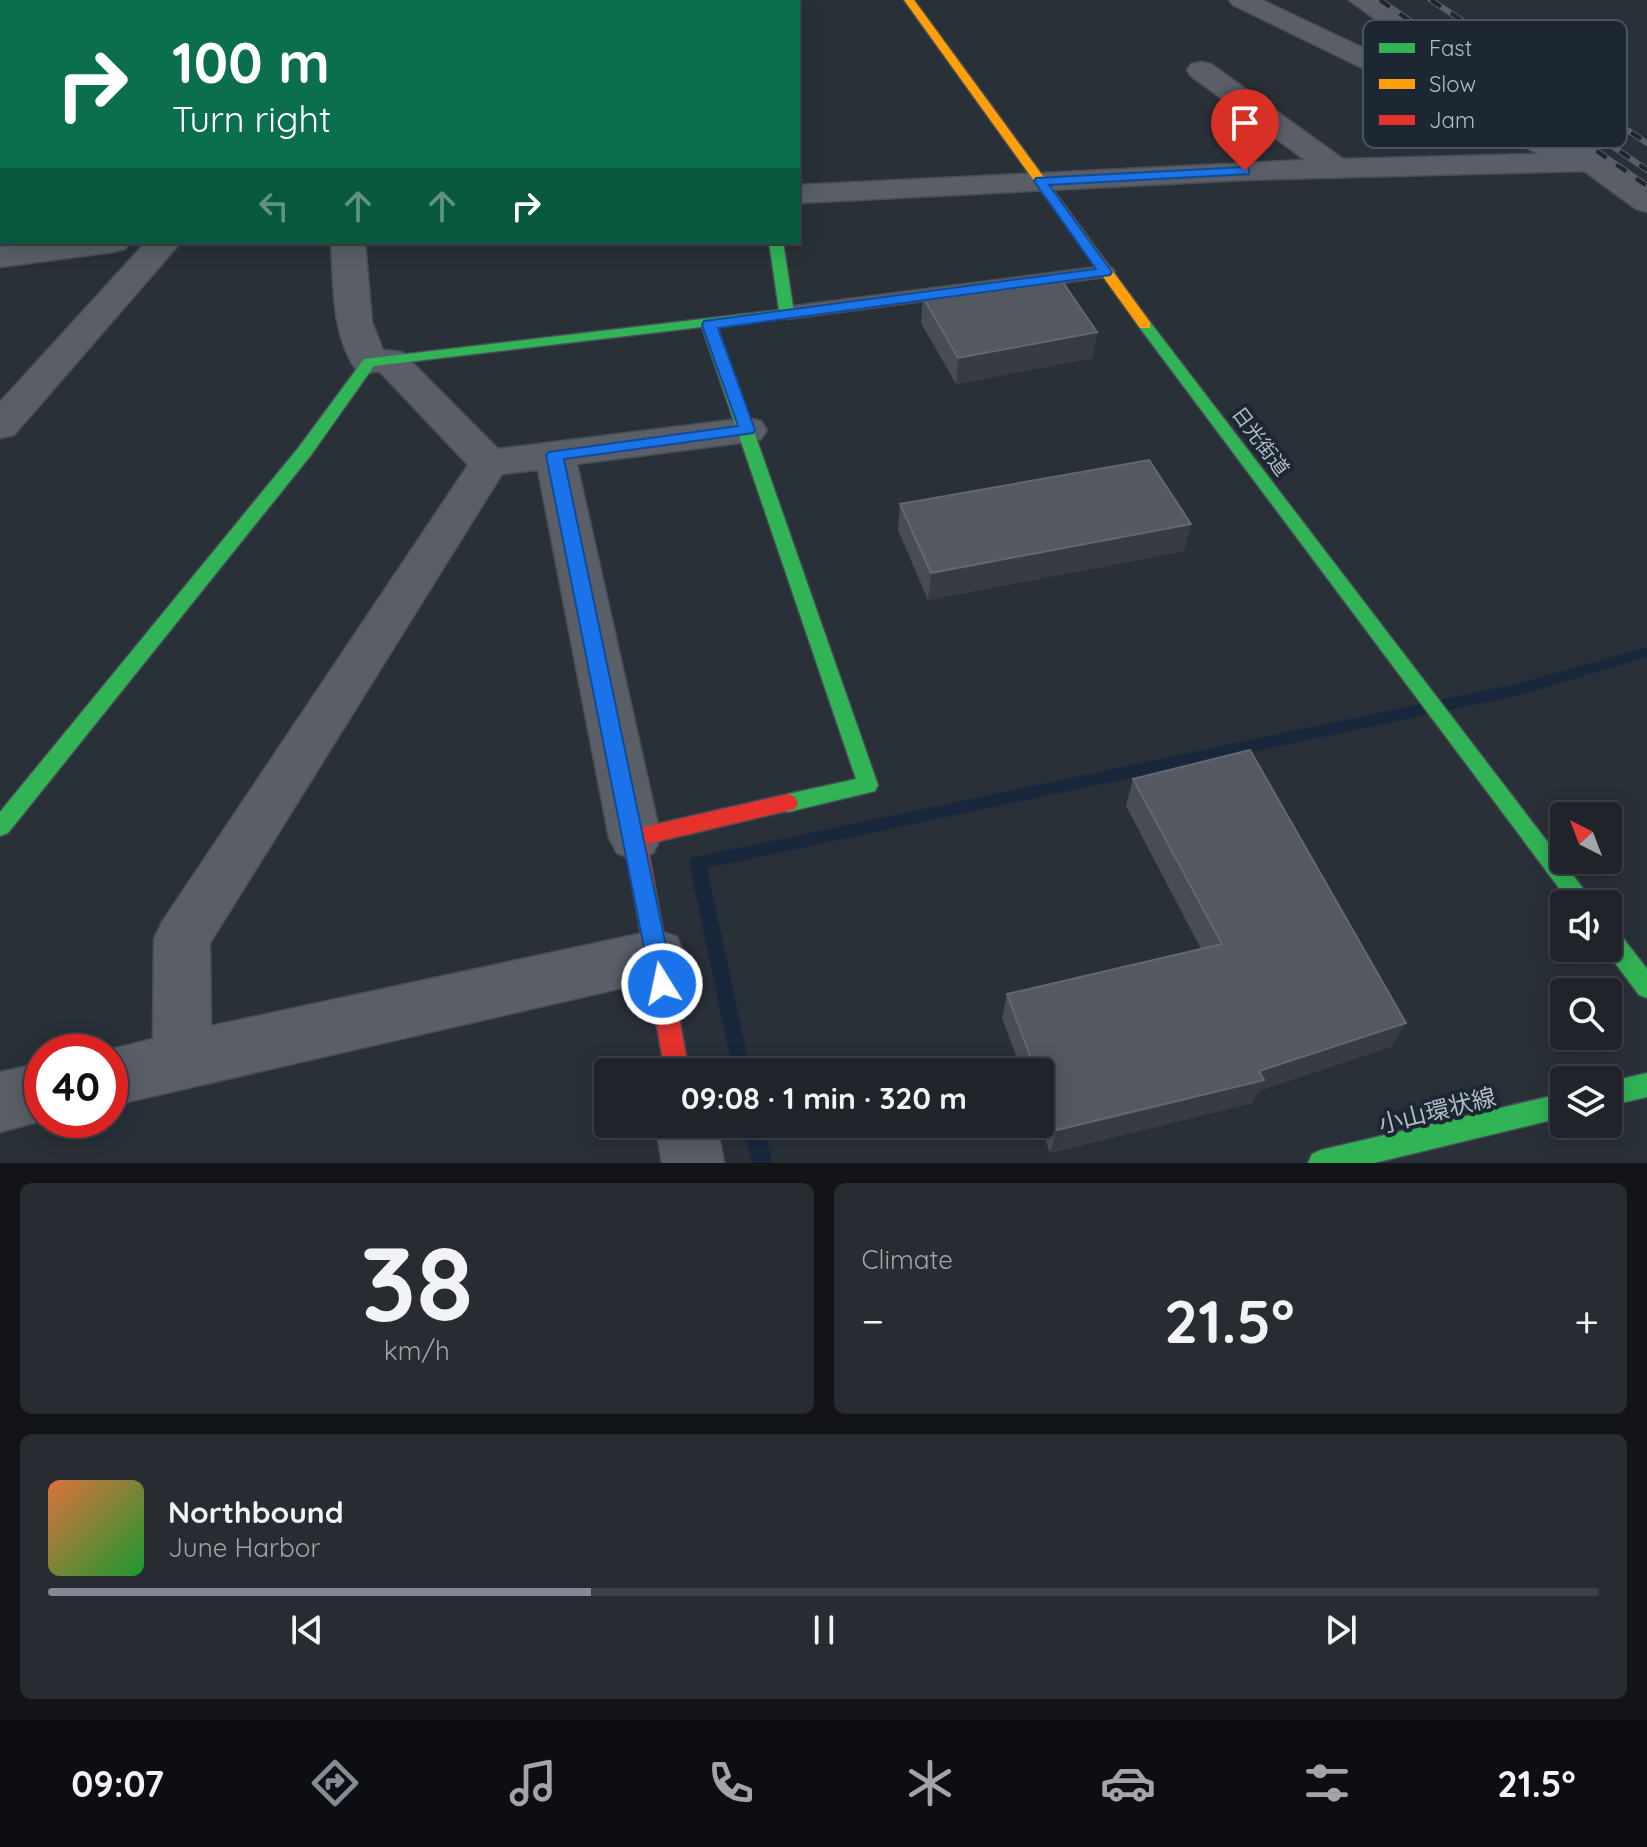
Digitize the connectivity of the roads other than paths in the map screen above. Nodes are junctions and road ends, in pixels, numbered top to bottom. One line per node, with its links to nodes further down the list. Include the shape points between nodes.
1 (909, 0): 11 (main road, 日光街道)
2 (1242, 0): 5 (street)
3 (1362, 0): 4 (street)
4 (1390, 20)
5 (1363, 59)
6 (1201, 70): 10 (street)
7 (1547, 148): 9 (street)
8 (1570, 148): 9 (street)
9 (1590, 162): 10 (street); 13 (street)
10 (1335, 168): 11 (street)
11 (1040, 181): 12 (street); 19 (main road, 日光街道)
12 (800, 194)
13 (1647, 202)
14 (98, 244): 18 (street)
15 (162, 244): 23 (street)
16 (348, 244): 22 (street, via 354,322)
17 (776, 244): 20 (main road)
18 (0, 257)
19 (1105, 272): 20 (lane); 29 (main road, 日光街道)
20 (787, 313): 21 (main road)
21 (709, 325): 22 (main road); 24 (main road)
22 (379, 361): 26 (street); 27 (main road)
23 (0, 426)
24 (747, 430): 25 (street); 28 (main road, via 868,785)
25 (555, 455): 26 (street); 28 (street)
26 (489, 463): 34 (street, via 182,939)
27 (0, 827)
28 (635, 838): 31 (main road)
29 (1573, 890)
30 (1622, 953): 32 (main road)
31 (657, 955): 33 (main road); 34 (street)
32 (1646, 983)
33 (675, 1058)
34 (182, 1061): 35 (street)
35 (128, 1073)
36 (1647, 1085): 37 (main road)
37 (1622, 1091)
38 (24, 1096): 39 (street)
39 (0, 1102)
40 (1550, 1108): 43 (main road, 小山環状線)
41 (689, 1138): 42 (street)
42 (693, 1163)
43 (1321, 1163)

